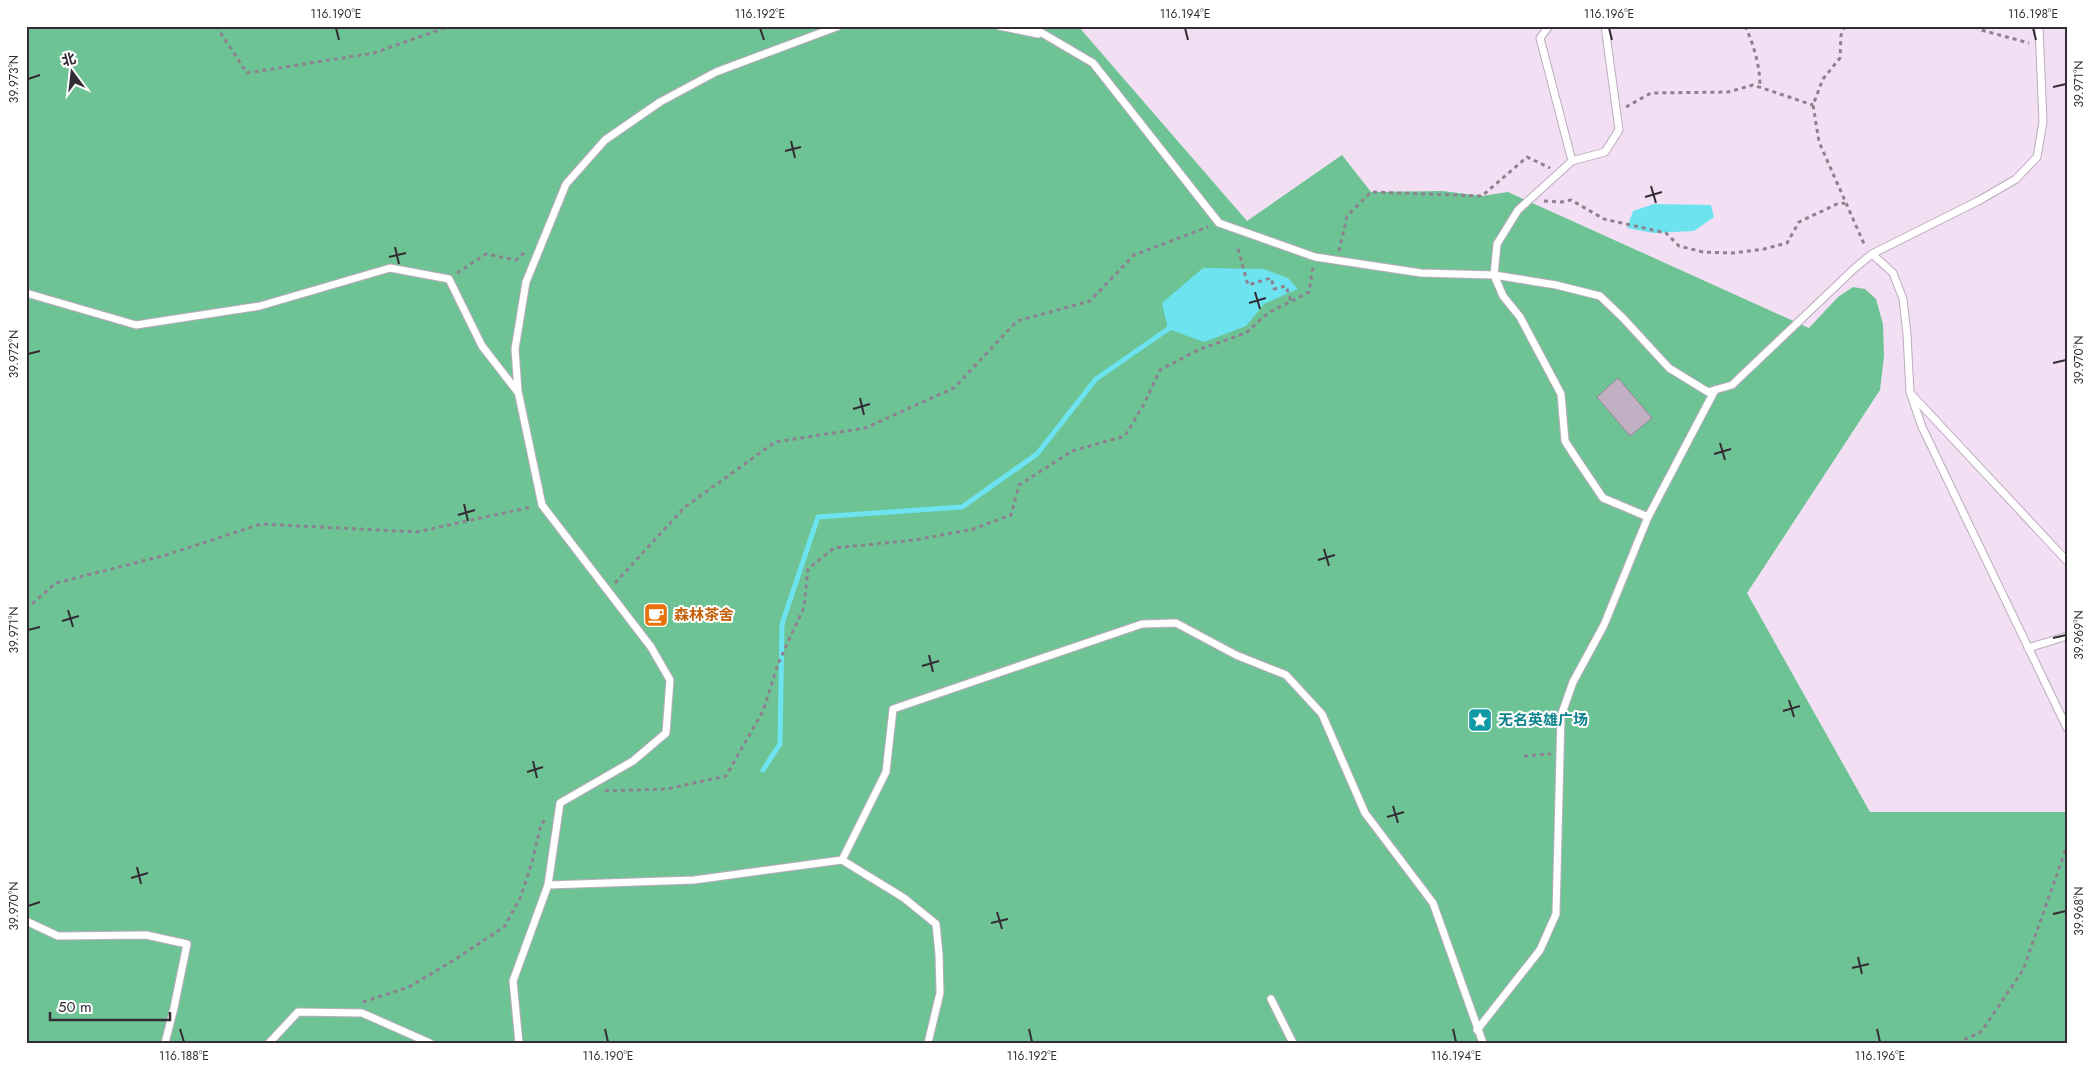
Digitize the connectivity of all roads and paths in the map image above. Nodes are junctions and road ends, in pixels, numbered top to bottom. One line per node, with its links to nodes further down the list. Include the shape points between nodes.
1 (216, 26): 2 (path, via 247,73 374,52)
2 (450, 26)
3 (840, 26): 22 (lane, via 716,72 660,102 605,140 566,184)
4 (999, 26): 12 (lane)
5 (1030, 26): 12 (lane)
6 (1548, 26): 17 (lane, via 1540,38)
7 (1605, 26): 16 (lane)
8 (1745, 26): 14 (path, via 1760,71)
9 (1845, 26): 15 (path, via 1841,35 1840,58 1823,79)
10 (1975, 26): 13 (path)
11 (2039, 26): 13 (lane)
12 (1044, 35): 21 (lane, via 1093,63)
13 (2040, 46): 24 (lane, via 2043,122 2037,157 2016,178 1980,200)
14 (1760, 87): 15 (path); 16 (path, via 1754,85 1728,92 1651,94)
15 (1813, 105): 20 (path, via 1819,142)
16 (1616, 112): 17 (lane, via 1619,130 1605,152)
17 (1572, 161): 18 (lane)
18 (1560, 172): 19 (lane); 26 (path, via 1527,157 1482,196 1371,192 1347,216)
19 (1535, 196): 20 (path, via 1545,201 1571,200 1604,219 1666,233 1679,246 1704,252 1733,253 1787,243 1799,222); 27 (lane, via 1518,210 1497,244)
20 (1845, 203): 24 (path, via 1863,244)
21 (1219, 223): 25 (lane); 37 (path, via 1134,255 1090,301 1017,321 954,388 865,428 775,442 685,507)
22 (544, 236): 28 (path, via 516,260 486,254); 32 (lane, via 526,282 515,349)
23 (1238, 249): 30 (path, via 1248,285 1271,278 1274,290 1286,286)
24 (1872, 254): 31 (lane, via 1732,386); 33 (lane, via 1893,274 1903,299)
25 (1315, 257): 26 (lane); 30 (path, via 1309,292)
26 (1337, 259): 27 (lane, via 1421,273)
27 (1494, 275): 31 (lane, via 1600,296 1669,368 1708,392); 35 (lane, via 1560,394 1565,441 1603,498)
28 (449, 279): 29 (lane, via 390,268 260,306 136,325); 32 (lane, via 482,346)
29 (26, 293)
30 (1291, 302): 44 (path, via 1268,313 1246,333 1198,350 1160,370 1125,436 1072,450 1019,485 1011,514 974,529 914,540 834,548 808,569 804,607 778,664 763,711 726,776 667,789)
31 (1715, 390): 35 (lane)
32 (518, 391): 34 (lane)
33 (1910, 392): 36 (lane); 40 (lane, via 1922,427)
34 (542, 505): 37 (lane); 38 (path, via 417,532 261,524 166,555 56,583)
35 (1648, 517): 42 (lane, via 1604,625 1573,682 1561,716)
36 (2067, 561)
37 (608, 591): 44 (lane, via 651,647 670,680 666,733 633,761)
38 (26, 609)
39 (2067, 636): 40 (lane)
40 (2028, 648): 41 (lane)
41 (2067, 728)
42 (1560, 754): 43 (path); 52 (lane, via 1556,914 1540,950)
43 (1524, 756)
44 (578, 792): 45 (lane)
45 (560, 803): 48 (lane); 51 (path, via 541,824 521,896 505,926 409,987)
46 (2067, 846): 60 (path, via 2023,970 1980,1032)
47 (842, 860): 48 (lane, via 694,880); 52 (lane, via 886,772 894,709 1142,624 1176,624 1286,676 1322,714 1364,813 1434,903); 57 (lane, via 904,898 936,924 940,993)
48 (548, 885): 56 (lane, via 513,982)
49 (26, 921): 53 (lane, via 58,936 146,935 187,944)
50 (1271, 1000): 58 (lane)
51 (357, 1003)
52 (1477, 1030): 59 (lane)
53 (165, 1043)
54 (269, 1043): 55 (lane, via 298,1012 362,1012)
55 (430, 1043)
56 (519, 1043)
57 (928, 1043)
58 (1293, 1043)
59 (1483, 1043)
60 (1957, 1043)

